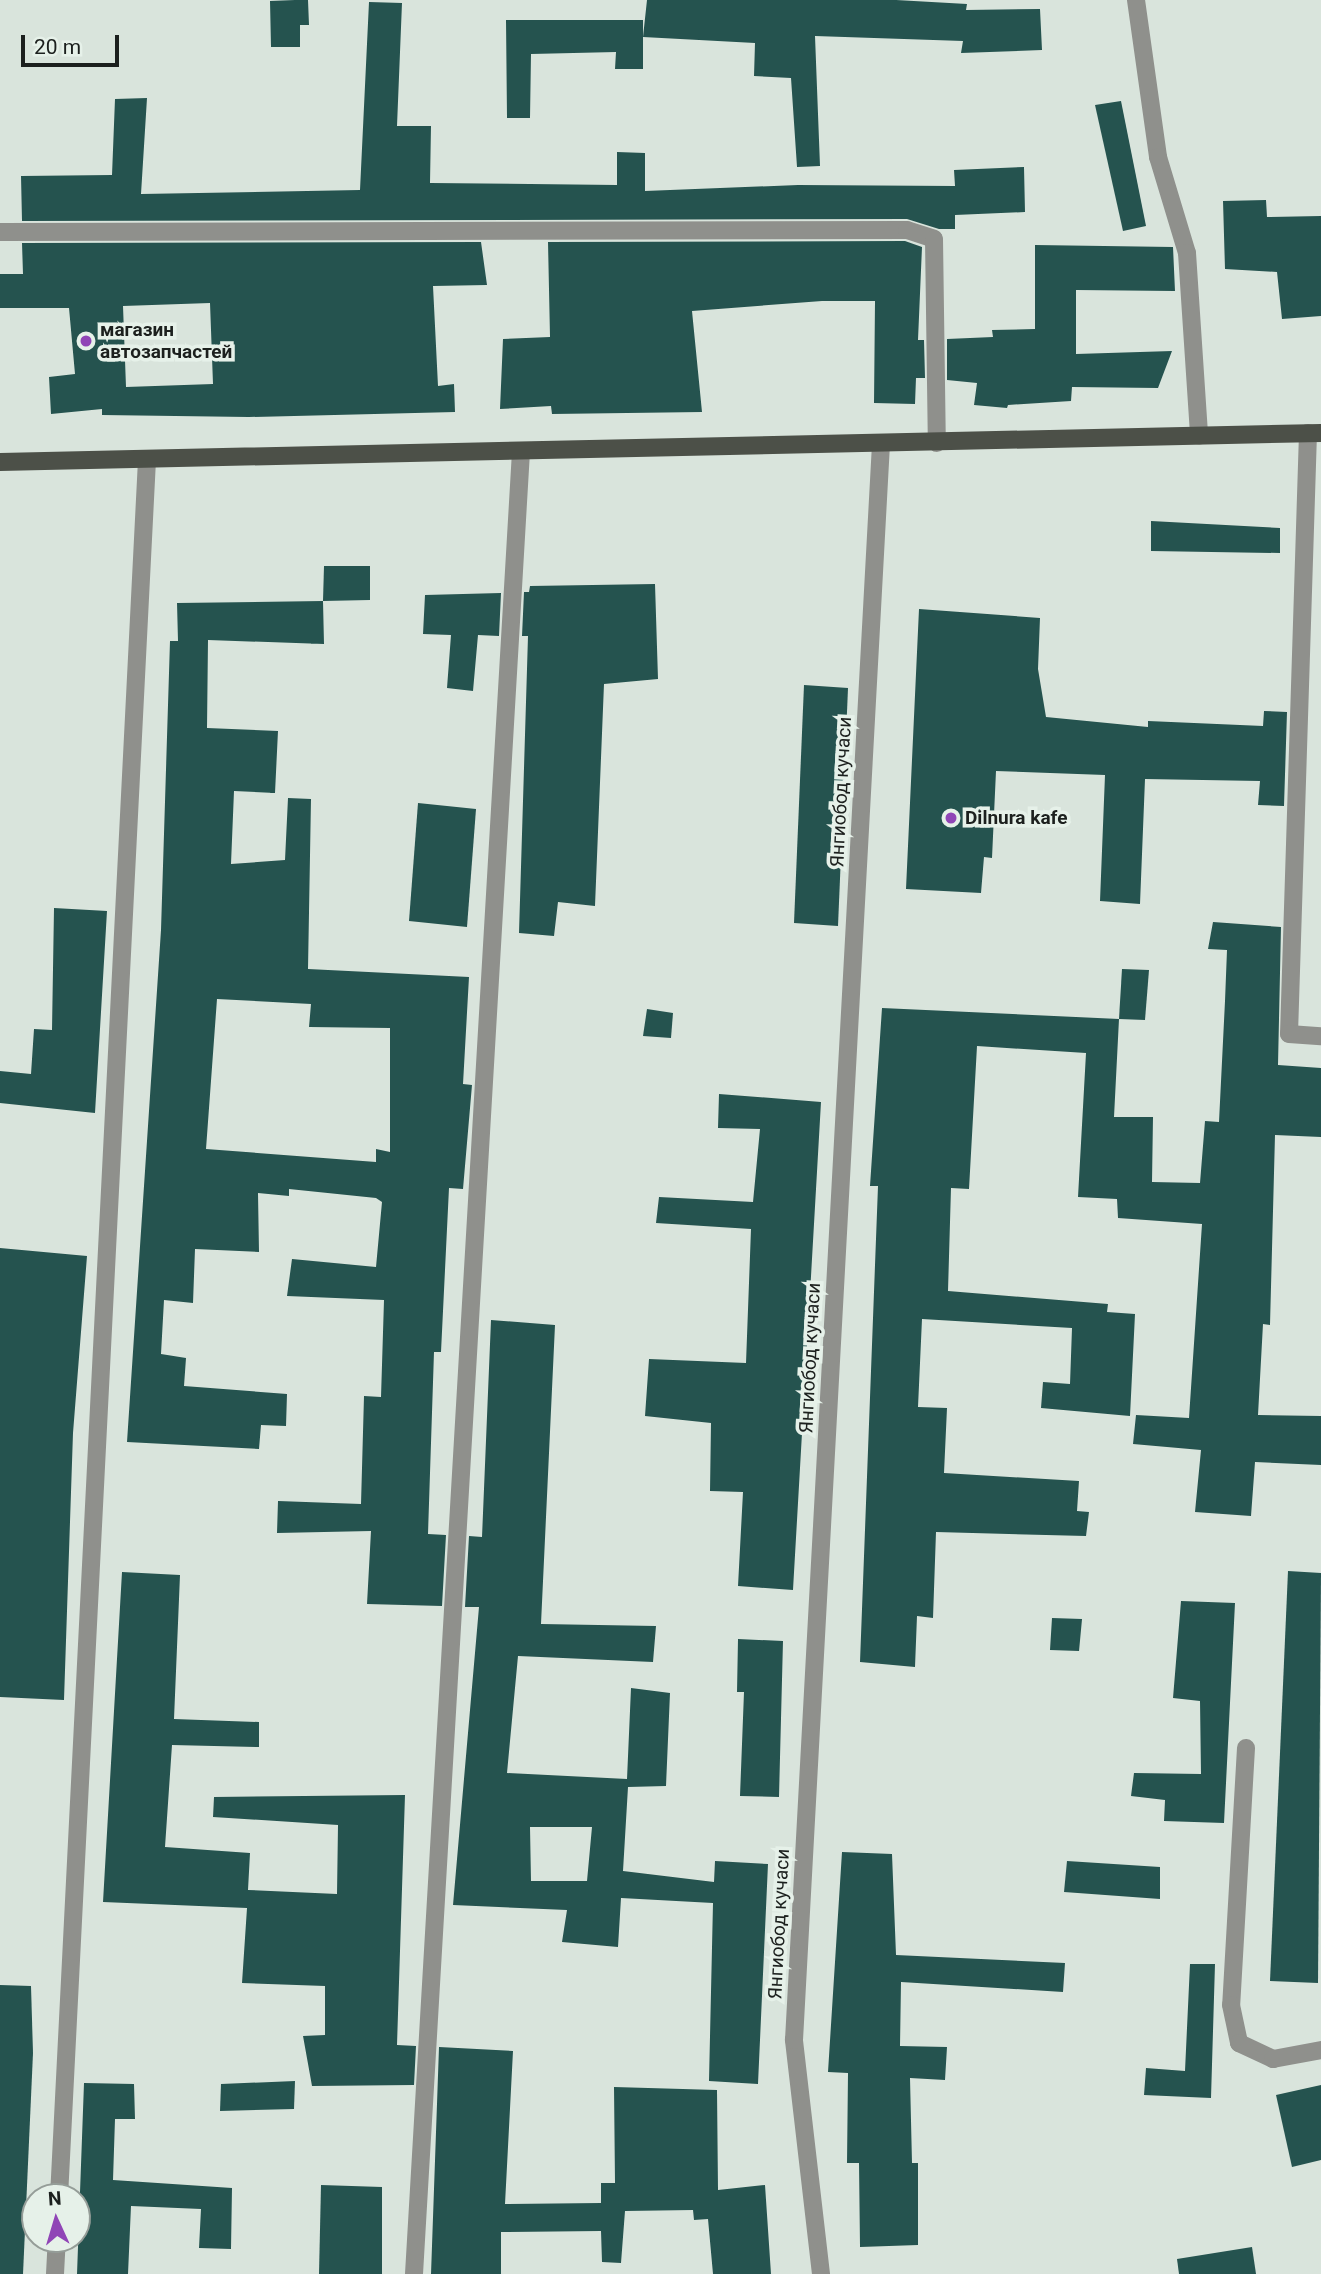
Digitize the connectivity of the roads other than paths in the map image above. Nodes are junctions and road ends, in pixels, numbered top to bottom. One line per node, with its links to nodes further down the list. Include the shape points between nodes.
1 (1136, 0): 4 (street, via 1158,157 1187,253)
2 (0, 232): 6 (street, via 907,230 934,239)
3 (1315, 433): 4 (main road); 10 (street, via 1289,1034)
4 (1199, 436): 6 (main road)
5 (881, 443): 6 (main road); 7 (main road); 17 (street, Янгиобод кучаси, via 794,2040)
6 (937, 443)
7 (522, 451): 8 (main road); 16 (street)
8 (148, 459): 9 (main road); 13 (street)
9 (0, 462)
10 (1321, 1036)
11 (1246, 1748): 12 (street, via 1231,2005 1239,2043 1273,2059)
12 (1321, 2050)
13 (60, 2183)
14 (56, 2253): 15 (street)
15 (55, 2274)
16 (414, 2274)
17 (821, 2274)

